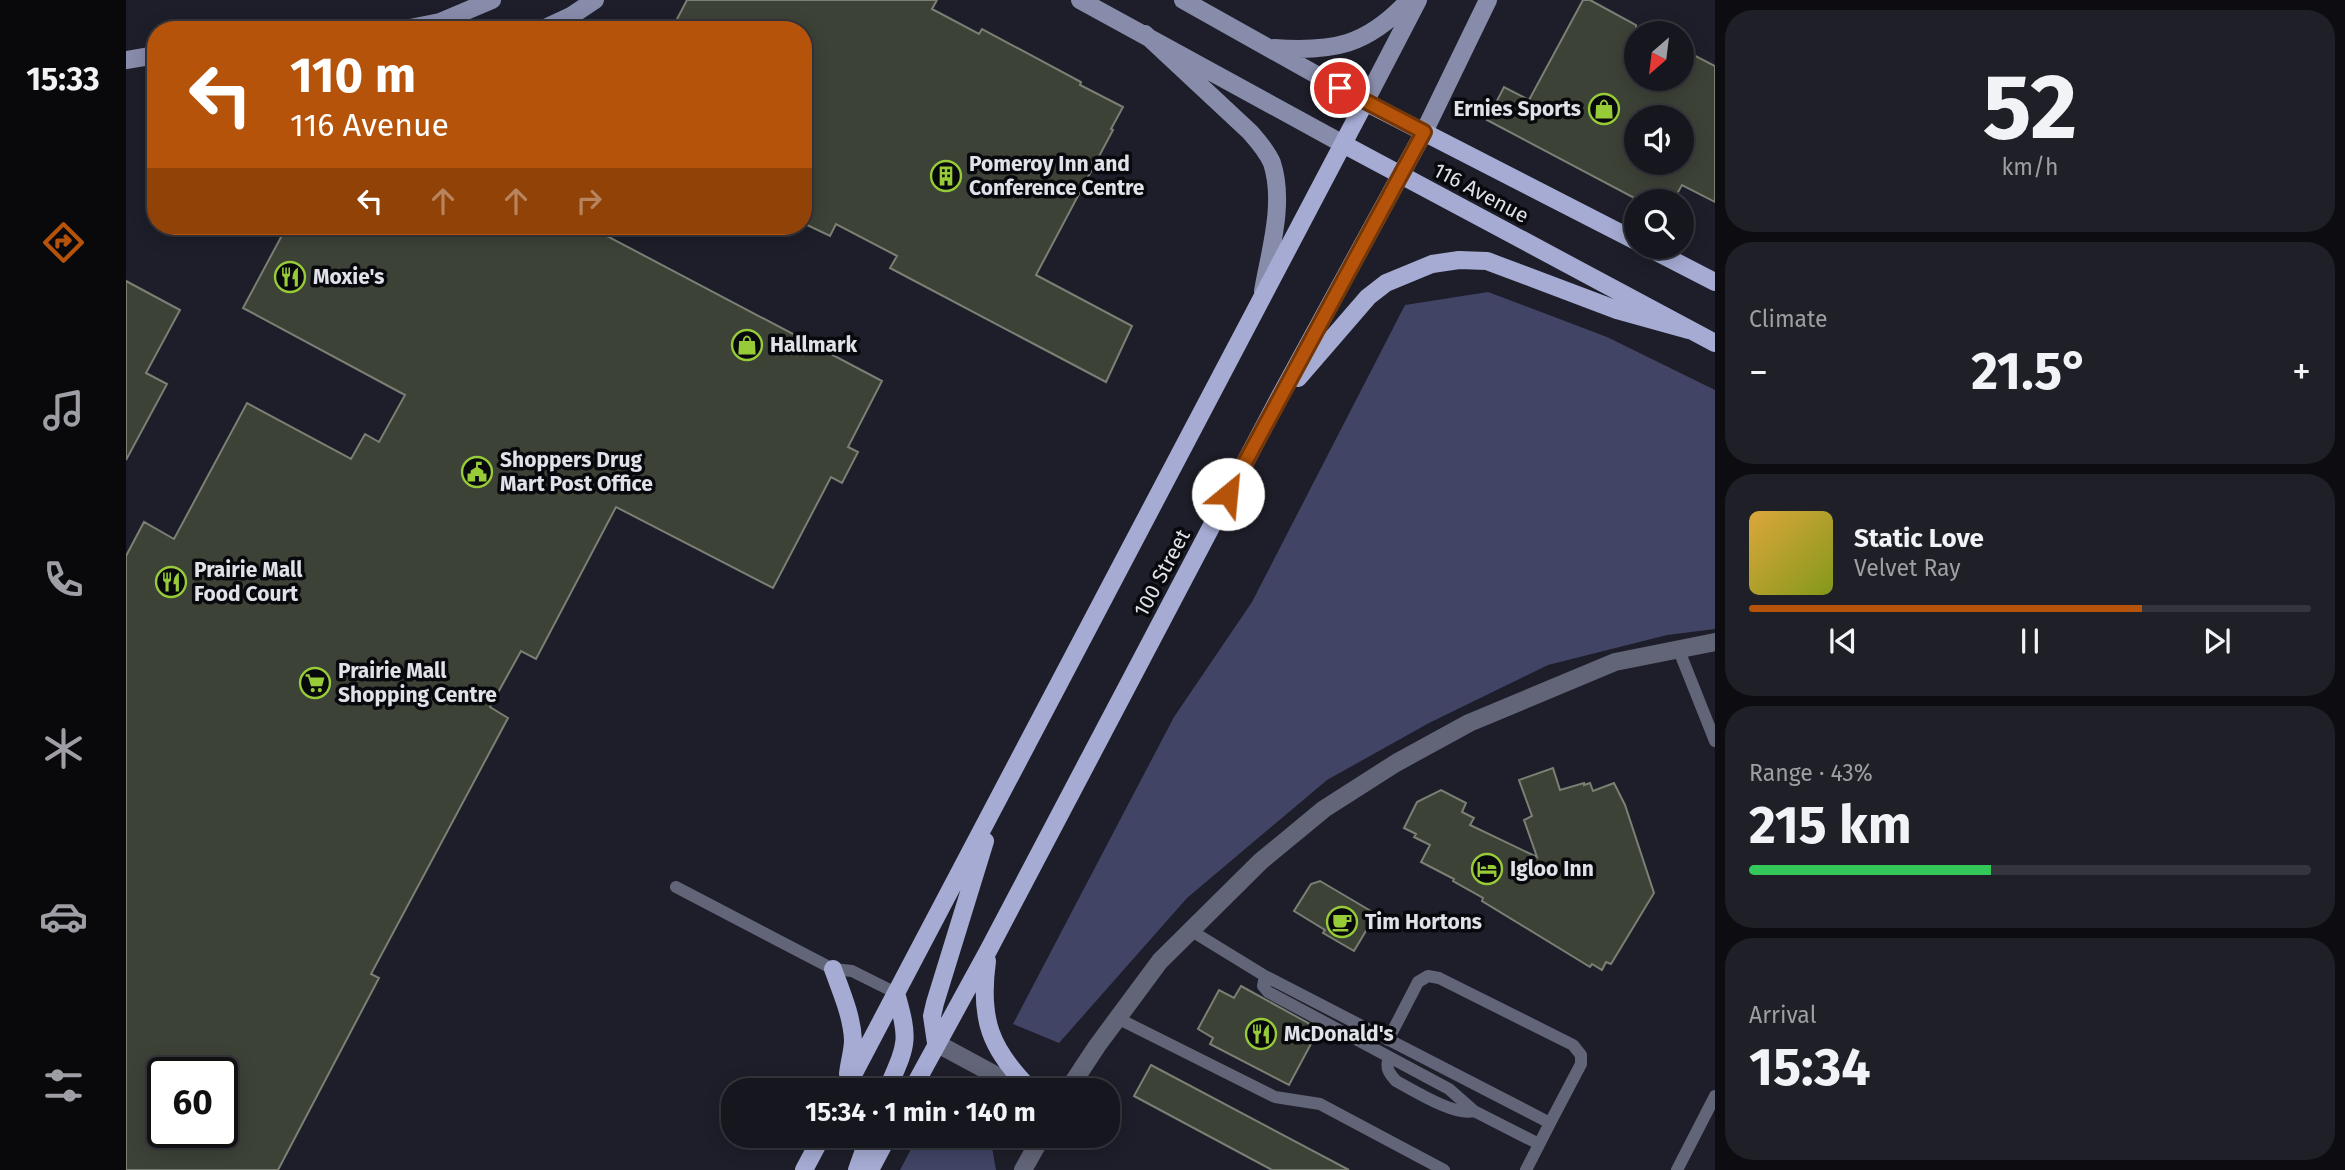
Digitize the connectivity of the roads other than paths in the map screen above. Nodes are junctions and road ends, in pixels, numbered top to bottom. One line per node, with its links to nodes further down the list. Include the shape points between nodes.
1 (492, 0): 8 (main road)
2 (595, 0): 9 (main road)
3 (1080, 0): 10 (main road, 116 Avenue)
4 (1183, 0): 11 (main road, 116 Avenue)
5 (1409, 0): 11 (main road, via 1372,33 1343,45 1312,50)
6 (1418, 0): 14 (main road, 100 Street)
7 (1488, 0): 15 (main road, 100 Street)
8 (442, 21)
9 (560, 21)
10 (1145, 34): 16 (main road, 116 Avenue); 21 (main road, via 1250,132 1271,161 1277,205)
11 (1268, 47): 14 (main road, 116 Avenue)
12 (147, 56): 13 (main road)
13 (126, 60)
14 (1365, 102): 15 (main road, 116 Avenue); 16 (main road, 100 Street)
15 (1424, 132): 17 (main road, 100 Street); 18 (main road, 116 Avenue)
16 (1343, 144): 17 (main road, 116 Avenue); 21 (main road, 100 Street)
17 (1400, 176): 22 (main road, 116 Avenue); 24 (main road, 100 Street)
18 (1624, 235)
19 (1670, 259): 20 (main road)
20 (1715, 282)
21 (1263, 294): 28 (main road, 100 Street)
22 (1689, 330): 23 (main road, 116 Avenue); 24 (main road, via 1617,310 1487,261 1432,264 1386,283 1368,297)
23 (1715, 344)
24 (1279, 398): 31 (main road, 100 Street)
25 (1715, 642): 26 (street)
26 (1678, 648): 27 (lane); 30 (street, via 1615,662 1469,723 1396,763 1314,817 1261,860)
27 (1715, 741)
28 (998, 801): 34 (main road, 100 Street); 37 (main road, via 935,1003)
29 (676, 887): 32 (lane)
30 (1190, 930): 33 (lane); 35 (street, via 1160,961)
31 (988, 951): 37 (main road, 100 Street); 43 (main road, via 986,1006 994,1044)
32 (833, 969): 34 (lane, via 852,971); 38 (main road, via 853,1042)
33 (1265, 976): 36 (lane); 47 (lane, via 1263,986 1268,992 1449,1089 1474,1111)
34 (896, 993): 39 (main road, 100 Street); 40 (main road, via 906,1041)
35 (1118, 1018): 44 (street); 56 (lane, via 1275,1097 1320,1104)
36 (1388, 1040): 46 (lane); 46 (lane, via 1418,982 1428,976 1573,1045 1581,1064)
37 (936, 1043): 41 (main road, 100 Street); 42 (street)
38 (847, 1078)
39 (851, 1078)
40 (892, 1078)
41 (918, 1078)
42 (1001, 1078)
43 (1020, 1078)
44 (1076, 1078)
45 (1715, 1096): 58 (lane)
46 (1550, 1123): 47 (lane)
47 (1539, 1144): 57 (lane)
48 (816, 1148): 52 (main road)
49 (865, 1148): 53 (main road)
50 (882, 1148): 54 (main road)
51 (1035, 1148): 55 (street)
52 (804, 1170)
53 (857, 1170)
54 (870, 1170)
55 (1023, 1170)
56 (1444, 1170)
57 (1526, 1170)
58 (1676, 1170)

